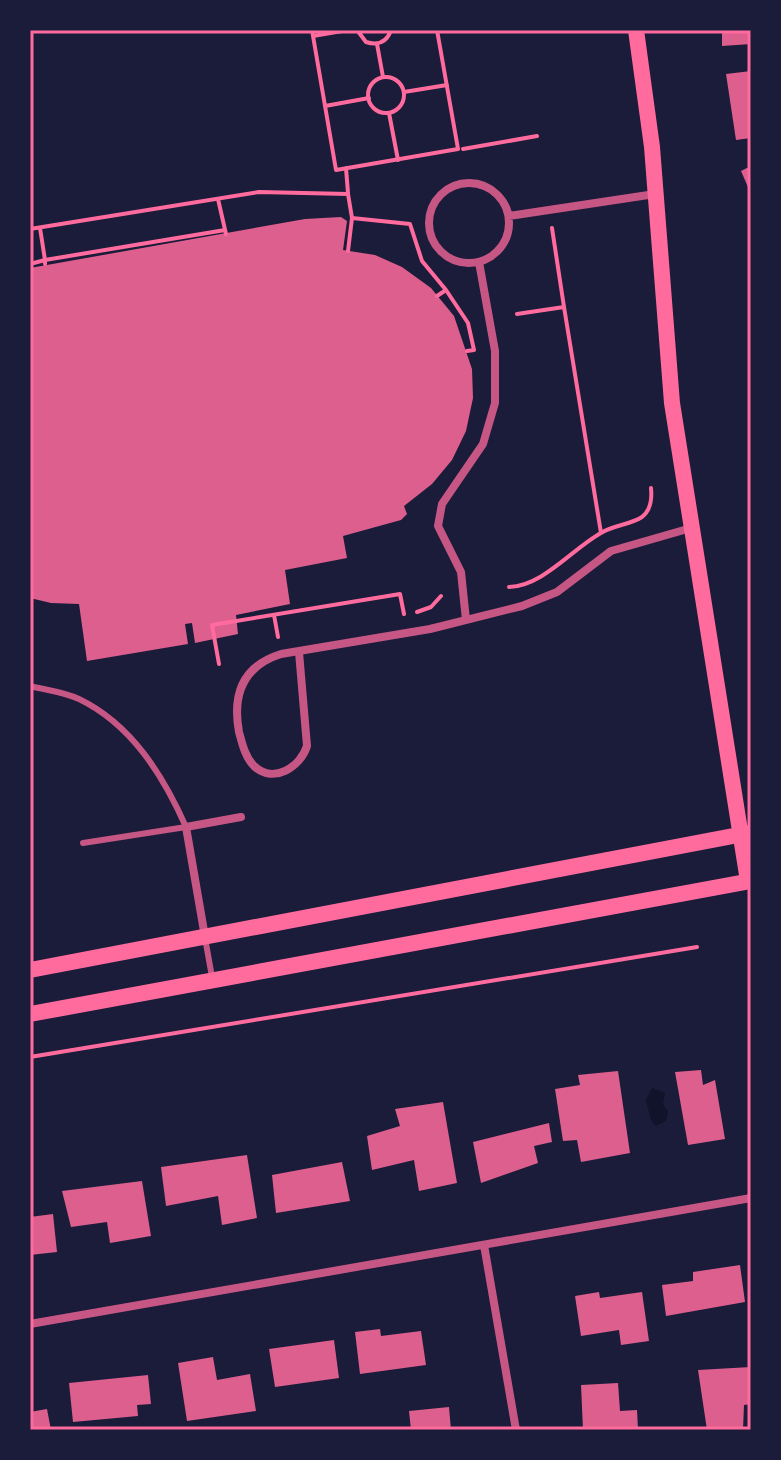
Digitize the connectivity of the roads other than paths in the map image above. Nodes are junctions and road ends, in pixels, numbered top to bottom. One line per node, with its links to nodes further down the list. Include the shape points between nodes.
1 (636, 30): 2 (main road)
2 (656, 194): 3 (street); 5 (main road, via 672,403)
3 (509, 216): 4 (street, via 506,240); 4 (street, via 497,194 474,183 450,187 433,206 435,243 454,259)
4 (479, 262): 6 (street, via 495,351 495,403 483,444 442,504 438,526 461,572)
5 (691, 528): 6 (street, via 611,551 557,592); 11 (main road)
6 (466, 620): 7 (street)
7 (299, 652): 7 (street, via 271,657 252,668 237,694 245,754 255,768 266,772 294,768 307,746)
8 (30, 686): 10 (lane, via 76,698 102,713 150,757)
9 (241, 817): 10 (street)
10 (186, 827): 12 (lane); 14 (street)
11 (746, 834): 13 (main road); 14 (main road)
12 (83, 843)
13 (749, 881): 16 (main road)
14 (205, 938): 15 (main road); 16 (lane)
15 (30, 970)
16 (212, 980): 17 (main road)
17 (30, 1014)
18 (751, 1198): 19 (street)
19 (484, 1245): 20 (street); 21 (street)
20 (30, 1324)
21 (516, 1430)

